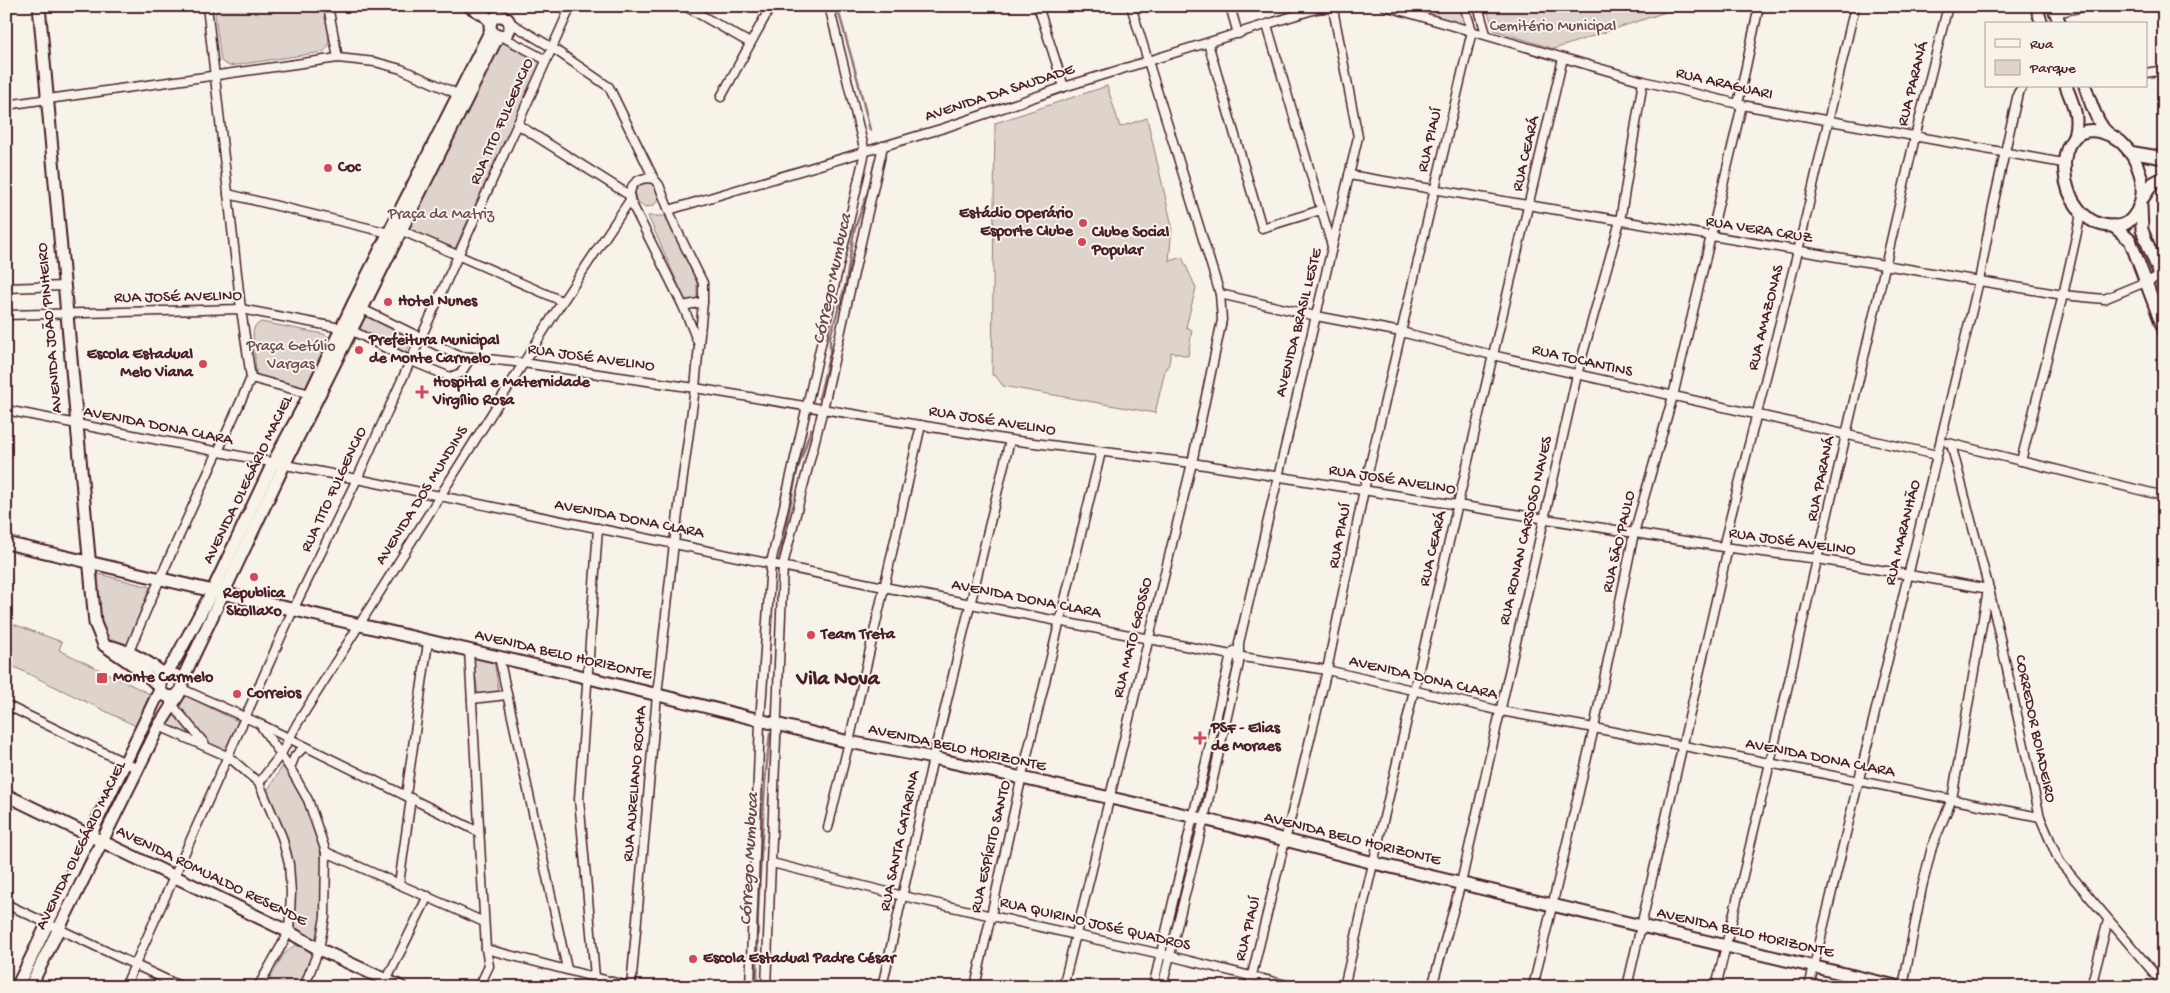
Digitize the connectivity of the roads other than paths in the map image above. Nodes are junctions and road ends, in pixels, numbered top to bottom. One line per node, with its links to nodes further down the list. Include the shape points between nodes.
1 (39, 6): 47 (street, AVENIDA JOÃO PINHEIRO)
2 (207, 6): 39 (street)
3 (328, 6): 33 (street)
4 (469, 6): 26 (street)
5 (484, 6): 26 (street)
6 (571, 6): 32 (street, RUA TITO FULGENCIO)
7 (685, 6): 30 (street)
8 (771, 6): 30 (street)
9 (828, 6): 56 (street)
10 (1038, 6): 41 (street)
11 (1131, 6): 36 (street, RUA MATO GROSSO)
12 (1230, 6): 28 (street)
13 (1384, 6): 27 (street, RUA ARAGUARI)
14 (1464, 6): 27 (street)
15 (1478, 6): 29 (street)
16 (1759, 6): 48 (street, RUA SÃO PAULO)
17 (1855, 6): 50 (street, RUA AMAZONAS)
18 (1948, 6): 53 (street, RUA PARANÁ)
19 (2036, 6): 24 (street)
20 (2088, 6): 23 (street)
21 (1336, 7): 22 (street, AVENIDA DA SAUDADE); 61 (street, AVENIDA BRASIL LESTE, via 1358,137)
22 (1315, 8): 25 (street, AVENIDA DA SAUDADE)
23 (2057, 14)
24 (2041, 22)
25 (1267, 24): 28 (street, AVENIDA DA SAUDADE); 70 (street)
26 (499, 27): 32 (street, RUA AURELIANO ROCHA); 35 (street); 45 (street, AVENIDA OLEGÁRIO MACIEL)
27 (1472, 31): 29 (street, RUA ARAGUARI); 64 (street, RUA PIAUÍ)
28 (1238, 34): 31 (street, AVENIDA DA SAUDADE)
29 (1486, 34): 34 (street, RUA ARAGUARI)
30 (750, 42): 46 (street)
31 (1208, 43): 36 (street, AVENIDA DA SAUDADE); 70 (street, via 1262,228)
32 (551, 47): 35 (street, RUA TITO FULGENCIO); 63 (street, RUA AURELIANO ROCHA, via 609,87)
33 (338, 58): 39 (street); 45 (street, via 401,69)
34 (1563, 58): 40 (street, RUA ARAGUARI); 68 (street, RUA CEARÁ)
35 (546, 60): 51 (street, RUA TITO FULGENCIO)
36 (1148, 61): 41 (street, AVENIDA DA SAUDADE); 85 (street, RUA MATO GROSSO)
37 (2164, 70): 38 (street)
38 (2148, 73)
39 (215, 75): 47 (street); 65 (street)
40 (1643, 81): 48 (street, RUA ARAGUARI); 72 (street, RUA RONAN CARSOSO NAVES)
41 (1064, 87): 55 (street, AVENIDA DA SAUDADE)
42 (2022, 88): 58 (street, RUA MARANHÃO)
43 (2067, 88): 54 (street, via 2077,116)
44 (2086, 88): 52 (street, via 2097,119)
45 (463, 96): 74 (street, AVENIDA OLEGÁRIO MACIEL)
46 (721, 97)
47 (48, 98): 49 (street); 83 (street, AVENIDA JOÃO PINHEIRO)
48 (1740, 104): 50 (street, RUA ARAGUARI); 75 (street, RUA SÃO PAULO)
49 (6, 105)
50 (1828, 122): 53 (street, RUA ARAGUARI); 77 (street, RUA AMAZONAS)
51 (517, 124): 66 (street); 78 (street, RUA TITO FULGENCIO)
52 (2109, 135): 54 (street, via 2089,130); 57 (street, via 2122,143)
53 (1915, 137): 58 (street, RUA ARAGUARI); 79 (street, RUA PARANÁ)
54 (2073, 139): 60 (street)
55 (881, 146): 56 (street, AVENIDA DA SAUDADE); 110 (street)
56 (867, 151): 69 (street, AVENIDA DA SAUDADE); 109 (street)
57 (2128, 152): 59 (street); 67 (street, via 2140,174)
58 (2004, 153): 60 (street, RUA ARAGUARI); 80 (street, RUA MARANHÃO)
59 (2164, 158)
60 (2063, 163): 71 (street, via 2067,185)
61 (1349, 176): 64 (street, RUA VERA CRUZ); 76 (street, AVENIDA BRASIL LESTE)
62 (2164, 177): 67 (street, via 2153,183)
63 (654, 179): 66 (street, AVENIDA DOS MUNDINS, via 636,181); 69 (street, RUA AURELIANO ROCHA)
64 (1434, 190): 68 (street, RUA VERA CRUZ); 97 (street, RUA PIAUÍ)
65 (228, 194): 74 (street); 91 (street)
66 (630, 197): 87 (street, AVENIDA DOS MUNDINS); 90 (street)
67 (2142, 201): 73 (street, via 2131,221); 81 (street, via 2142,230)
68 (1529, 206): 72 (street, RUA VERA CRUZ); 100 (street, RUA CEARÁ)
69 (669, 210): 88 (street, RUA AURELIANO ROCHA, via 703,282)
70 (1321, 210): 76 (street)
71 (2079, 211): 73 (street, via 2092,221); 86 (street)
72 (1620, 221): 75 (street, RUA VERA CRUZ); 104 (street, RUA RONAN CARSOSO NAVES)
73 (2113, 226): 82 (street, via 2130,240)
74 (394, 230): 78 (street); 89 (street, AVENIDA OLEGÁRIO MACIEL)
75 (1711, 237): 77 (street, RUA VERA CRUZ); 108 (street, RUA SÃO PAULO)
76 (1333, 247): 94 (street, AVENIDA BRASIL LESTE)
77 (1798, 251): 79 (street, RUA VERA CRUZ); 112 (street, RUA AMAZONAS)
78 (459, 254): 87 (street); 98 (street, RUA TITO FULGENCIO)
79 (1887, 265): 80 (street, RUA VERA CRUZ); 115 (street, RUA PARANÁ)
80 (1980, 281): 86 (street, RUA VERA CRUZ); 117 (street, RUA MARANHÃO)
81 (2162, 281): 82 (street, RUA VERA CRUZ)
82 (2146, 283): 86 (street, RUA VERA CRUZ, via 2104,300); 96 (street)
83 (64, 286): 84 (street); 92 (street, AVENIDA JOÃO PINHEIRO)
84 (6, 288)
85 (1220, 294): 94 (street, RUA TOCANTINS); 123 (street, RUA MATO GROSSO, via 1222,320)
86 (2063, 294): 122 (street)
87 (562, 301): 103 (street, AVENIDA DOS MUNDINS)
88 (703, 302): 90 (street); 99 (street, RUA AURELIANO ROCHA)
89 (357, 306): 95 (street, AVENIDA OLEGÁRIO MACIEL); 98 (street)
90 (682, 306): 99 (street)
91 (241, 309): 92 (street, RUA JOSÉ AVELINO); 95 (street, RUA JOSÉ AVELINO); 105 (street)
92 (66, 314): 93 (street, RUA JOSÉ AVELINO); 113 (street, AVENIDA JOÃO PINHEIRO)
93 (6, 315)
94 (1316, 316): 97 (street, RUA TOCANTINS); 125 (street, AVENIDA BRASIL LESTE)
95 (346, 329): 102 (street, RUA JOSÉ AVELINO); 107 (street, AVENIDA OLEGÁRIO MACIEL)
96 (2164, 330)
97 (1400, 332): 100 (street, RUA TOCANTINS); 127 (street, RUA PIAUÍ)
98 (420, 338): 101 (street, via 459,356); 102 (street, RUA TITO FULGENCIO)
99 (699, 345): 106 (street, RUA AURELIANO ROCHA)
100 (1492, 356): 104 (street, RUA TOCANTINS); 130 (street, RUA CEARÁ)
101 (471, 357): 102 (street, RUA JOSÉ AVELINO, via 461,373 450,377); 103 (street, RUA JOSÉ AVELINO)
102 (409, 360): 126 (street, RUA TITO FULGENCIO)
103 (523, 363): 106 (street, RUA JOSÉ AVELINO); 128 (street, AVENIDA DOS MUNDINS)
104 (1577, 374): 108 (street, RUA TOCANTINS); 131 (street, RUA RONAN CARSOSO NAVES)
105 (251, 378): 107 (street); 119 (street)
106 (695, 388): 109 (street, RUA JOSÉ AVELINO); 134 (street, RUA AURELIANO ROCHA)
107 (315, 395): 124 (street, AVENIDA OLEGÁRIO MACIEL)
108 (1672, 396): 112 (street, RUA TOCANTINS); 133 (street, RUA SÃO PAULO)
109 (807, 407): 110 (street, RUA JOSÉ AVELINO); 139 (street)
110 (823, 409): 114 (street, RUA JOSÉ AVELINO); 140 (street)
111 (6, 410): 113 (street, AVENIDA DONA CLARA)
112 (1757, 414): 115 (street, RUA TOCANTINS); 136 (street, RUA AMAZONAS)
113 (76, 425): 119 (street, AVENIDA DONA CLARA); 138 (street, AVENIDA JOÃO PINHEIRO)
114 (921, 425): 116 (street, RUA JOSÉ AVELINO); 143 (street)
115 (1845, 434): 121 (street, RUA TOCANTINS); 137 (street, RUA PARANÁ)
116 (1010, 440): 120 (street, RUA JOSÉ AVELINO); 146 (street, RUA SANTA CATARINA)
117 (1941, 441): 118 (street); 121 (street, RUA MARANHÃO)
118 (1951, 444): 122 (street); 144 (street, CORREDOR BOIADEIRO)
119 (219, 452): 124 (street, AVENIDA DONA CLARA); 142 (street)
120 (1101, 452): 123 (street, RUA JOSÉ AVELINO); 148 (street, RUA ESPÍRITO SANTO)
121 (1937, 456): 141 (street, RUA MARANHÃO)
122 (2021, 461): 129 (street)
123 (1192, 463): 125 (street, RUA JOSÉ AVELINO); 150 (street, RUA MATO GROSSO)
124 (279, 464): 126 (street, AVENIDA DONA CLARA); 145 (street, AVENIDA OLEGÁRIO MACIEL)
125 (1277, 477): 127 (street, RUA JOSÉ AVELINO); 152 (street, AVENIDA BRASIL LESTE)
126 (357, 478): 128 (street, AVENIDA DONA CLARA); 147 (street, RUA TITO FULGENCIO)
127 (1364, 490): 130 (street, RUA JOSÉ AVELINO); 159 (street, RUA PIAUÍ)
128 (440, 496): 132 (street, AVENIDA DONA CLARA); 149 (street, AVENIDA DOS MUNDINS)
129 (2164, 496)
130 (1458, 504): 131 (street, RUA JOSÉ AVELINO); 163 (street, RUA CEARÁ)
131 (1544, 519): 133 (street, RUA JOSÉ AVELINO); 169 (street, RUA RONAN CARSOSO NAVES)
132 (598, 528): 134 (street, AVENIDA DONA CLARA); 161 (street)
133 (1634, 533): 136 (street, RUA JOSÉ AVELINO); 175 (street, RUA SÃO PAULO)
134 (674, 543): 139 (street, AVENIDA DONA CLARA); 166 (street, RUA AURELIANO ROCHA)
135 (6, 544): 138 (street, AVENIDA BELO HORIZONTE)
136 (1726, 548): 137 (street, RUA JOSÉ AVELINO); 179 (street, RUA AMAZONAS)
137 (1818, 559): 141 (street, RUA JOSÉ AVELINO); 185 (street, RUA PARANÁ)
138 (91, 563): 142 (street, AVENIDA BELO HORIZONTE); 153 (street, AVENIDA JOÃO PINHEIRO, via 96,623)
139 (771, 563): 140 (street, AVENIDA DONA CLARA); 171 (street)
140 (783, 565): 143 (street, AVENIDA DONA CLARA); 173 (street)
141 (1908, 576): 144 (street, RUA JOSÉ AVELINO); 189 (street, RUA MARANHÃO)
142 (159, 579): 145 (street, AVENIDA BELO HORIZONTE); 155 (street)
143 (884, 587): 146 (street, AVENIDA DONA CLARA); 177 (street)
144 (1988, 589): 194 (street); 195 (street, CORREDOR BOIADEIRO)
145 (217, 593): 147 (street, AVENIDA BELO HORIZONTE); 160 (street, AVENIDA OLEGÁRIO MACIEL); 162 (street, AVENIDA OLEGÁRIO MACIEL)
146 (971, 603): 148 (street, AVENIDA DONA CLARA); 183 (street, RUA SANTA CATARINA)
147 (293, 610): 149 (street, AVENIDA BELO HORIZONTE); 170 (street, RUA TITO FULGENCIO)
148 (1061, 621): 150 (street, AVENIDA DONA CLARA); 188 (street, RUA ESPÍRITO SANTO)
149 (359, 625): 151 (street, AVENIDA BELO HORIZONTE); 176 (street, AVENIDA DOS MUNDINS)
150 (1148, 638): 156 (street, AVENIDA DONA CLARA); 193 (street, RUA MATO GROSSO)
151 (428, 642): 154 (street, AVENIDA BELO HORIZONTE); 192 (street)
152 (1239, 642): 156 (street, AVENIDA BRASIL LESTE); 158 (street, AVENIDA BRASIL LESTE)
153 (104, 645): 155 (street); 164 (street, via 142,671)
154 (469, 650): 157 (street, AVENIDA BELO HORIZONTE); 167 (street)
155 (129, 652): 160 (street)
156 (1231, 655): 158 (street, AVENIDA DONA CLARA); 196 (street, AVENIDA BRASIL LESTE)
157 (499, 657): 161 (street, AVENIDA BELO HORIZONTE); 165 (street)
158 (1240, 657): 159 (street, AVENIDA DONA CLARA); 196 (street, AVENIDA BRASIL LESTE)
159 (1327, 670): 163 (street, AVENIDA DONA CLARA); 200 (street, RUA PIAUÍ)
160 (166, 675): 162 (street, via 175,675); 164 (street, AVENIDA OLEGÁRIO MACIEL, via 160,681)
161 (588, 678): 166 (street, AVENIDA BELO HORIZONTE); 229 (street, via 580,799)
162 (181, 688): 164 (street, AVENIDA OLEGÁRIO MACIEL); 170 (street)
163 (1414, 691): 169 (street, AVENIDA DONA CLARA); 205 (street, RUA CEARÁ)
164 (164, 694): 174 (street, AVENIDA OLEGÁRIO MACIEL); 178 (street); 184 (street, AVENIDA OLEGÁRIO MACIEL)
165 (507, 695): 167 (street); 227 (street)
166 (657, 695): 171 (street, AVENIDA BELO HORIZONTE); 240 (street, RUA AURELIANO ROCHA)
167 (472, 699): 198 (street)
168 (6, 705): 184 (street)
169 (1500, 711): 175 (street, AVENIDA DONA CLARA); 207 (street, RUA RONAN CARSOSO NAVES)
170 (246, 718): 172 (street); 182 (street, RUA TITO FULGENCIO)
171 (760, 722): 173 (street, AVENIDA BELO HORIZONTE); 241 (street)
172 (260, 724): 176 (street); 181 (street)
173 (776, 725): 177 (street, AVENIDA BELO HORIZONTE); 204 (street)
174 (160, 726): 178 (street); 187 (street, AVENIDA OLEGÁRIO MACIEL)
175 (1594, 728): 179 (street, AVENIDA DONA CLARA); 212 (street, RUA SÃO PAULO)
176 (289, 739): 180 (street); 181 (street, AVENIDA DOS MUNDINS)
177 (849, 742): 183 (street, AVENIDA BELO HORIZONTE); 197 (street)
178 (205, 745): 182 (street)
179 (1684, 746): 185 (street, AVENIDA DONA CLARA); 217 (street, RUA AMAZONAS)
180 (304, 747): 186 (street); 192 (street)
181 (281, 754): 186 (street); 190 (street, AVENIDA DOS MUNDINS)
182 (229, 757): 190 (street); 206 (street, RUA TITO FULGENCIO)
183 (933, 758): 188 (street, AVENIDA BELO HORIZONTE); 210 (street, RUA SANTA CATARINA)
184 (125, 762): 187 (street); 199 (street, AVENIDA OLEGÁRIO MACIEL)
185 (1770, 763): 189 (street, AVENIDA DONA CLARA); 220 (street, RUA PARANÁ)
186 (290, 768): 201 (street, via 308,800)
187 (138, 769): 199 (street, AVENIDA OLEGÁRIO MACIEL)
188 (1022, 780): 193 (street, AVENIDA BELO HORIZONTE); 213 (street, RUA ESPÍRITO SANTO)
189 (1859, 780): 194 (street, AVENIDA DONA CLARA); 226 (street, RUA MARANHÃO)
190 (259, 783): 218 (street, via 282,837 289,864)
191 (6, 795): 199 (street, AVENIDA ROMUALDO RESENDE)
192 (408, 796): 198 (street); 208 (street)
193 (1108, 799): 196 (street, AVENIDA BELO HORIZONTE); 219 (street, RUA MATO GROSSO)
194 (1952, 799): 195 (street, AVENIDA DONA CLARA); 256 (street, via 1932,847)
195 (2040, 817): 214 (street, CORREDOR BOIADEIRO, via 2060,861)
196 (1199, 819): 200 (street, AVENIDA BELO HORIZONTE); 202 (street, AVENIDA BRASIL LESTE); 203 (street, AVENIDA BRASIL LESTE)
197 (828, 828)
198 (479, 832): 215 (street)
199 (96, 839): 206 (street, AVENIDA ROMUALDO RESENDE); 216 (street, AVENIDA OLEGÁRIO MACIEL)
200 (1286, 842): 205 (street, AVENIDA BELO HORIZONTE); 228 (street, RUA PIAUÍ)
201 (326, 852): 208 (street); 221 (street, via 325,916)
202 (1185, 856): 203 (street); 223 (street, AVENIDA BRASIL LESTE)
203 (1194, 858): 224 (street, AVENIDA BRASIL LESTE)
204 (772, 863): 210 (street, RUA QUIRINO JOSÉ QUADROS); 242 (street)
205 (1374, 863): 207 (street, AVENIDA BELO HORIZONTE); 250 (street, RUA CEARÁ)
206 (174, 876): 218 (street, AVENIDA ROMUALDO RESENDE); 225 (street, RUA TITO FULGENCIO)
207 (1461, 883): 212 (street, AVENIDA BELO HORIZONTE); 251 (street, RUA RONAN CARSOSO NAVES)
208 (398, 884): 209 (street)
209 (428, 896): 215 (street); 230 (street)
210 (903, 896): 213 (street, RUA QUIRINO JOSÉ QUADROS); 243 (street, RUA SANTA CATARINA)
211 (6, 904): 216 (street)
212 (1552, 905): 217 (street, AVENIDA BELO HORIZONTE); 252 (street, RUA SÃO PAULO)
213 (991, 914): 219 (street, RUA QUIRINO JOSÉ QUADROS); 244 (street, RUA ESPÍRITO SANTO)
214 (2108, 920): 231 (street, CORREDOR BOIADEIRO); 257 (street)
215 (484, 922): 222 (street)
216 (53, 926): 225 (street); 232 (street, AVENIDA OLEGÁRIO MACIEL); 233 (street, AVENIDA OLEGÁRIO MACIEL)
217 (1641, 926): 220 (street, AVENIDA BELO HORIZONTE); 253 (street, RUA AMAZONAS)
218 (289, 932): 221 (street, AVENIDA ROMUALDO RESENDE); 236 (street)
219 (1076, 935): 223 (street, RUA QUIRINO JOSÉ QUADROS); 245 (street, RUA MATO GROSSO)
220 (1726, 946): 226 (street, AVENIDA BELO HORIZONTE); 254 (street, RUA PARANÁ)
221 (319, 949): 230 (street, AVENIDA ROMUALDO RESENDE); 237 (street)
222 (486, 950): 227 (street); 239 (street, via 489,966)
223 (1161, 954): 224 (street, RUA QUIRINO JOSÉ QUADROS); 246 (street, AVENIDA BRASIL LESTE)
224 (1170, 956): 228 (street, RUA QUIRINO JOSÉ QUADROS); 247 (street, AVENIDA BRASIL LESTE)
225 (135, 964): 234 (street, RUA TITO FULGENCIO); 235 (street)
226 (1814, 967): 255 (street, RUA MARANHÃO); 256 (street, AVENIDA BELO HORIZONTE)
227 (567, 969): 229 (street)
228 (1251, 976): 248 (street, RUA PIAUÍ); 249 (street, RUA QUIRINO JOSÉ QUADROS)
229 (595, 977): 240 (street)
230 (385, 983): 238 (street, AVENIDA ROMUALDO RESENDE)
231 (2164, 985)
232 (17, 987)
233 (30, 987)
234 (125, 987)
235 (182, 987)
236 (258, 987)
237 (304, 987)
238 (401, 987)
239 (479, 987)
240 (631, 987)
241 (750, 987)
242 (766, 987)
243 (882, 987)
244 (975, 987)
245 (1063, 987)
246 (1153, 987)
247 (1162, 987)
248 (1248, 987)
249 (1295, 987)
250 (1344, 987)
251 (1432, 987)
252 (1533, 987)
253 (1627, 987)
254 (1716, 987)
255 (1809, 987)
256 (1902, 987)
257 (2092, 987)

